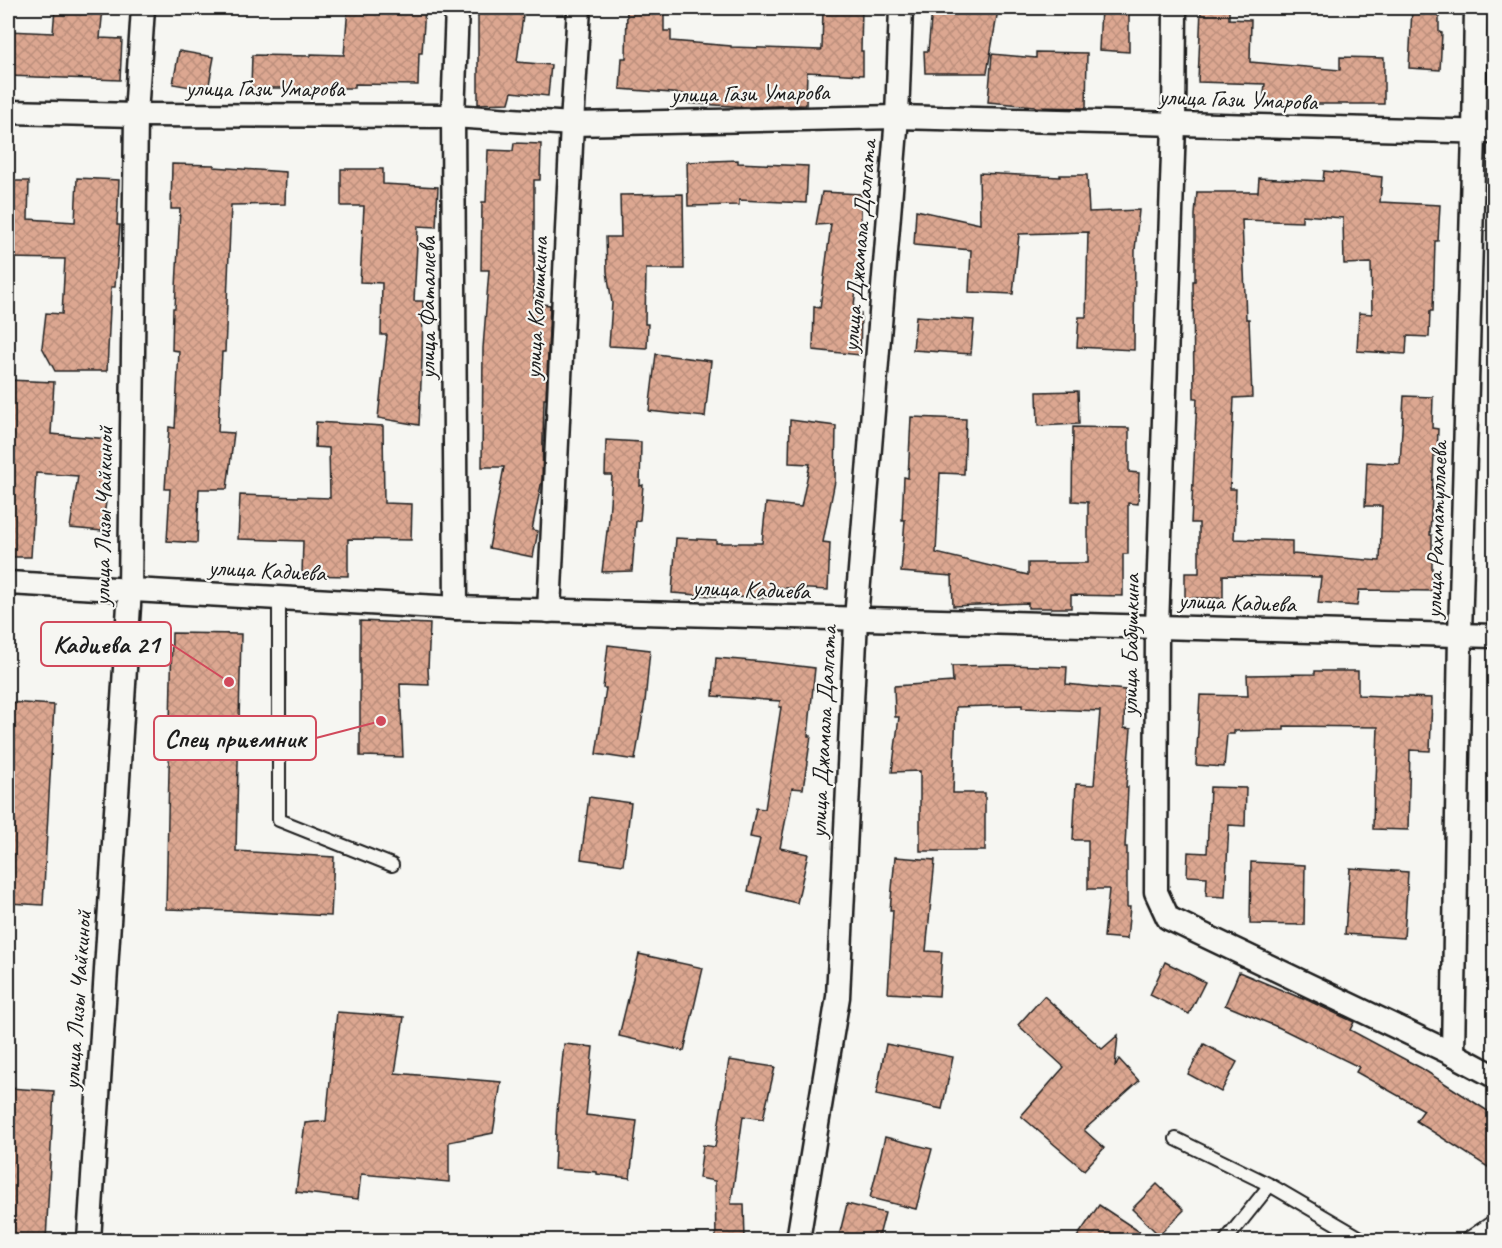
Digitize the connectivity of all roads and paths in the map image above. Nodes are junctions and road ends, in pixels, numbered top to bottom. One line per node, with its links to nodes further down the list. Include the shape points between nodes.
1 (143, 8): 8 (street, улица Лизы Чайкиной)
2 (457, 8): 9 (street, улица Фаталиева)
3 (579, 8): 11 (street, улица Колышкина)
4 (901, 8): 10 (street, улица Джамала Далгата)
5 (1175, 8): 12 (street, улица Бабушкина)
6 (1476, 8): 13 (street, улица Рахматуллаева)
7 (8, 112): 8 (street, улица Гази Умарова)
8 (136, 115): 9 (street, улица Гази Умарова); 15 (street, улица Лизы Чайкиной)
9 (453, 116): 11 (street, улица Гази Умарова); 17 (street, улица Фаталиева)
10 (897, 117): 11 (street, улица Гази Умарова); 12 (street, улица Гази Умарова); 19 (street, улица Джамала Далгата)
11 (572, 124): 18 (street, улица Колышкина)
12 (1174, 124): 13 (street, улица Гази Умарова); 20 (street, улица Бабушкина)
13 (1484, 133): 21 (street, улица Рахматуллаева)
14 (8, 583): 15 (street, улица Кадиева)
15 (130, 589): 16 (street, улица Кадиева); 29 (street, улица Лизы Чайкиной)
16 (279, 598): 17 (street, улица Кадиева); 23 (lane, via 279,820)
17 (456, 608): 18 (street, улица Кадиева)
18 (549, 611): 19 (street, улица Кадиева)
19 (856, 619): 20 (street, улица Кадиева); 30 (street, улица Джамала Далгата, via 838,997)
20 (1156, 627): 21 (street, улица Кадиева); 24 (street, улица Бабушкина, via 1156,892 1168,918)
21 (1460, 635): 22 (street, улица Кадиева); 24 (street, улица Рахматуллаева)
22 (1494, 636)
23 (392, 866)
24 (1453, 1054): 25 (street, улица Бабушкина)
25 (1494, 1076)
26 (1176, 1139): 27 (lane)
27 (1270, 1185): 31 (lane); 32 (lane)
28 (1494, 1221): 33 (lane)
29 (89, 1240)
30 (798, 1240)
31 (1226, 1240)
32 (1364, 1240)
33 (1466, 1240)

